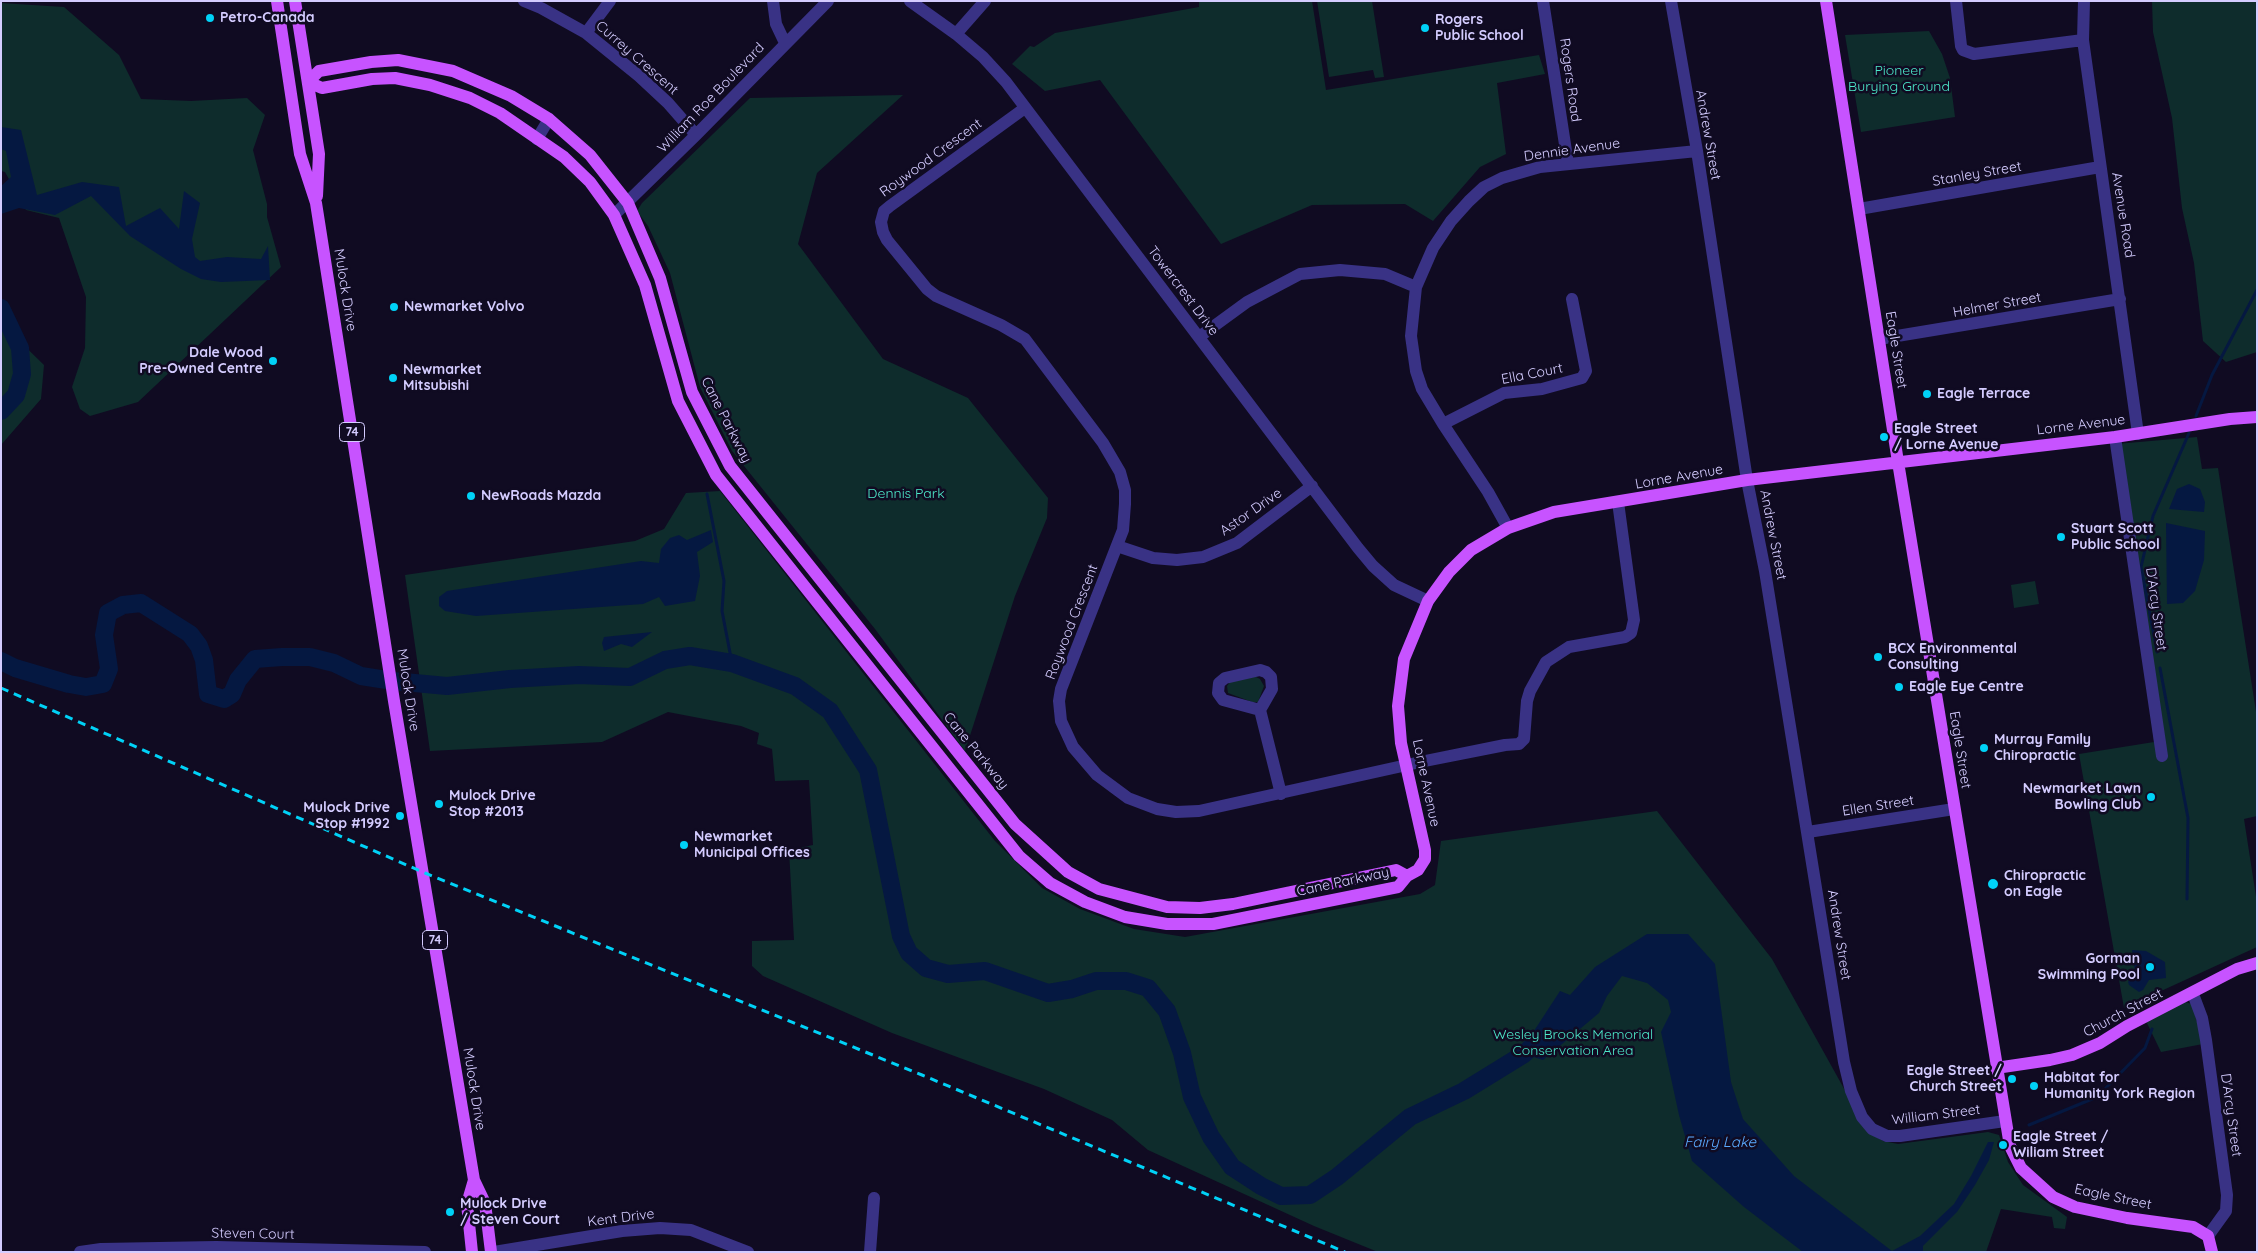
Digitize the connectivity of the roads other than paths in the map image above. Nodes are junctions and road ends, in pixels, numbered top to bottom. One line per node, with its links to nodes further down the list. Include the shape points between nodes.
1 (277, 1): 19 (main road, Mulock Drive / 74)
2 (295, 1): 18 (main road, Mulock Drive / 74)
3 (524, 1): 14 (street, Currey Crescent)
4 (610, 1): 14 (street)
5 (773, 1): 17 (street, via 776,24)
6 (828, 1): 17 (street, William Roe Boulevard)
7 (910, 1): 15 (street, Towercrest Drive)
8 (985, 1): 15 (street)
9 (1543, 1): 25 (street, Rogers Road)
10 (1671, 1): 24 (street, Andrew Street)
11 (1826, 1): 29 (main road, Eagle Street)
12 (1956, 1): 16 (street, via 1960,46 1974,54)
13 (2084, 1): 16 (street, Avenue Road)
14 (586, 33): 22 (street, Currey Crescent, via 639,76)
15 (956, 34): 20 (street, Towercrest Drive, via 994,69)
16 (2083, 40): 26 (street, Avenue Road)
17 (785, 43): 22 (street, William Roe Boulevard)
18 (308, 82): 19 (street, Cane Parkway); 21 (main road, Cane Parkway, via 319,71 398,60 453,71 511,96); 23 (main road, Cane Parkway, via 322,88 395,78 430,85 470,98 500,113); 27 (main road, Mulock Drive / 74, via 319,154)
19 (289, 86): 27 (main road, Mulock Drive / 74, via 300,154)
20 (1025, 108): 34 (street, Towercrest Drive); 45 (street, Roywood Crescent, via 890,206 882,216 882,232 926,289 1024,339 1104,443 1120,472 1125,490 1125,517)
21 (549, 119): 23 (street); 28 (main road, Cane Parkway, via 590,155)
22 (696, 135): 28 (street, William Roe Boulevard)
23 (537, 139): 30 (main road, Cane Parkway, via 564,157 590,182)
24 (1697, 151): 25 (street, Dennie Avenue); 41 (street, Andrew Street)
25 (1568, 164): 31 (street, Dennie Avenue, via 1540,167 1484,187 1451,221 1433,248)
26 (2100, 167): 29 (street, Stanley Street); 33 (street, Avenue Road)
27 (316, 203): 59 (main road, Mulock Drive / 74, via 394,701)
28 (628, 203): 30 (street, William Roe Boulevard); 53 (main road, Cane Parkway, via 660,278 692,392 730,466 1015,824 1068,872 1099,889 1167,907 1200,908 1396,870)
29 (1859, 209): 35 (main road, Eagle Street)
30 (614, 215): 53 (main road, Cane Parkway, via 645,285 678,400 716,475 1019,856 1050,883 1085,902 1124,917 1167,924 1213,924 1398,886)
31 (1416, 286): 34 (street, via 1385,274 1340,270 1300,274 1247,302); 37 (street, Dennie Avenue, via 1412,351 1422,389)
32 (1572, 299): 37 (street, Ella Court, via 1586,371 1582,378 1504,393)
33 (2120, 299): 35 (street, Helmer Street); 38 (street, Avenue Road)
34 (1199, 337): 42 (street, Towercrest Drive)
35 (1879, 339): 40 (main road, Eagle Street)
36 (2257, 417): 38 (main road, Lorne Avenue)
37 (1443, 424): 44 (street, Dennie Avenue)
38 (2138, 434): 39 (main road, Lorne Avenue)
39 (2115, 437): 40 (main road, Lorne Avenue); 48 (street, D'Arcy Street)
40 (1898, 462): 41 (main road, Lorne Avenue); 51 (main road, Eagle Street)
41 (1747, 480): 43 (main road, Lorne Avenue); 52 (street, Andrew Street)
42 (1312, 486): 45 (street, Astor Drive, via 1237,543 1203,557 1153,558); 46 (street, Towercrest Drive, via 1373,566 1394,584)
43 (1618, 502): 44 (main road, Lorne Avenue, via 1554,512); 49 (street, Roywood Crescent, via 1634,620 1630,633 1626,637 1569,647 1551,656 1530,691 1524,739 1519,744)
44 (1508, 528): 46 (main road, Lorne Avenue, via 1471,550)
45 (1117, 546): 50 (street, Roywood Crescent, via 1061,689 1060,721 1073,747 1108,784 1128,798 1157,809 1199,811)
46 (1428, 600): 49 (main road, Lorne Avenue, via 1404,659 1399,687 1401,743)
47 (1260, 710): 50 (street)
48 (2162, 756)
49 (1406, 765): 50 (street, Roywood Crescent); 53 (main road, Lorne Avenue, via 1425,850 1425,859 1418,870)
50 (1281, 794)
51 (1954, 809): 52 (street, Ellen Street); 56 (main road, Eagle Street)
52 (1808, 832): 57 (street, Andrew Street)
53 (1407, 876)
54 (2257, 963): 55 (main road, Church Street, via 2237,969)
55 (2192, 994): 56 (main road, Church Street, via 2072,1055); 61 (street, D'Arcy Street, via 2202,1018 2206,1040 2227,1195 2226,1211)
56 (1996, 1068): 58 (main road, Eagle Street)
57 (1847, 1074): 58 (street, William Street, via 1862,1117 1872,1129 1887,1136)
58 (2005, 1122): 61 (main road, Eagle Street, via 2010,1146 2021,1168 2053,1197 2075,1207 2193,1227)
59 (474, 1180): 64 (main road, Mulock Drive / 74, via 467,1204); 65 (main road, Mulock Drive / 74, via 485,1203)
60 (874, 1198): 67 (street)
61 (2208, 1236): 68 (main road)
62 (80, 1252): 63 (street, Steven Court, via 216,1247)
63 (425, 1252)
64 (472, 1252)
65 (492, 1252): 66 (street, Kent Drive, via 660,1228 691,1230)
66 (748, 1252)
67 (870, 1252)
68 (2212, 1252)

